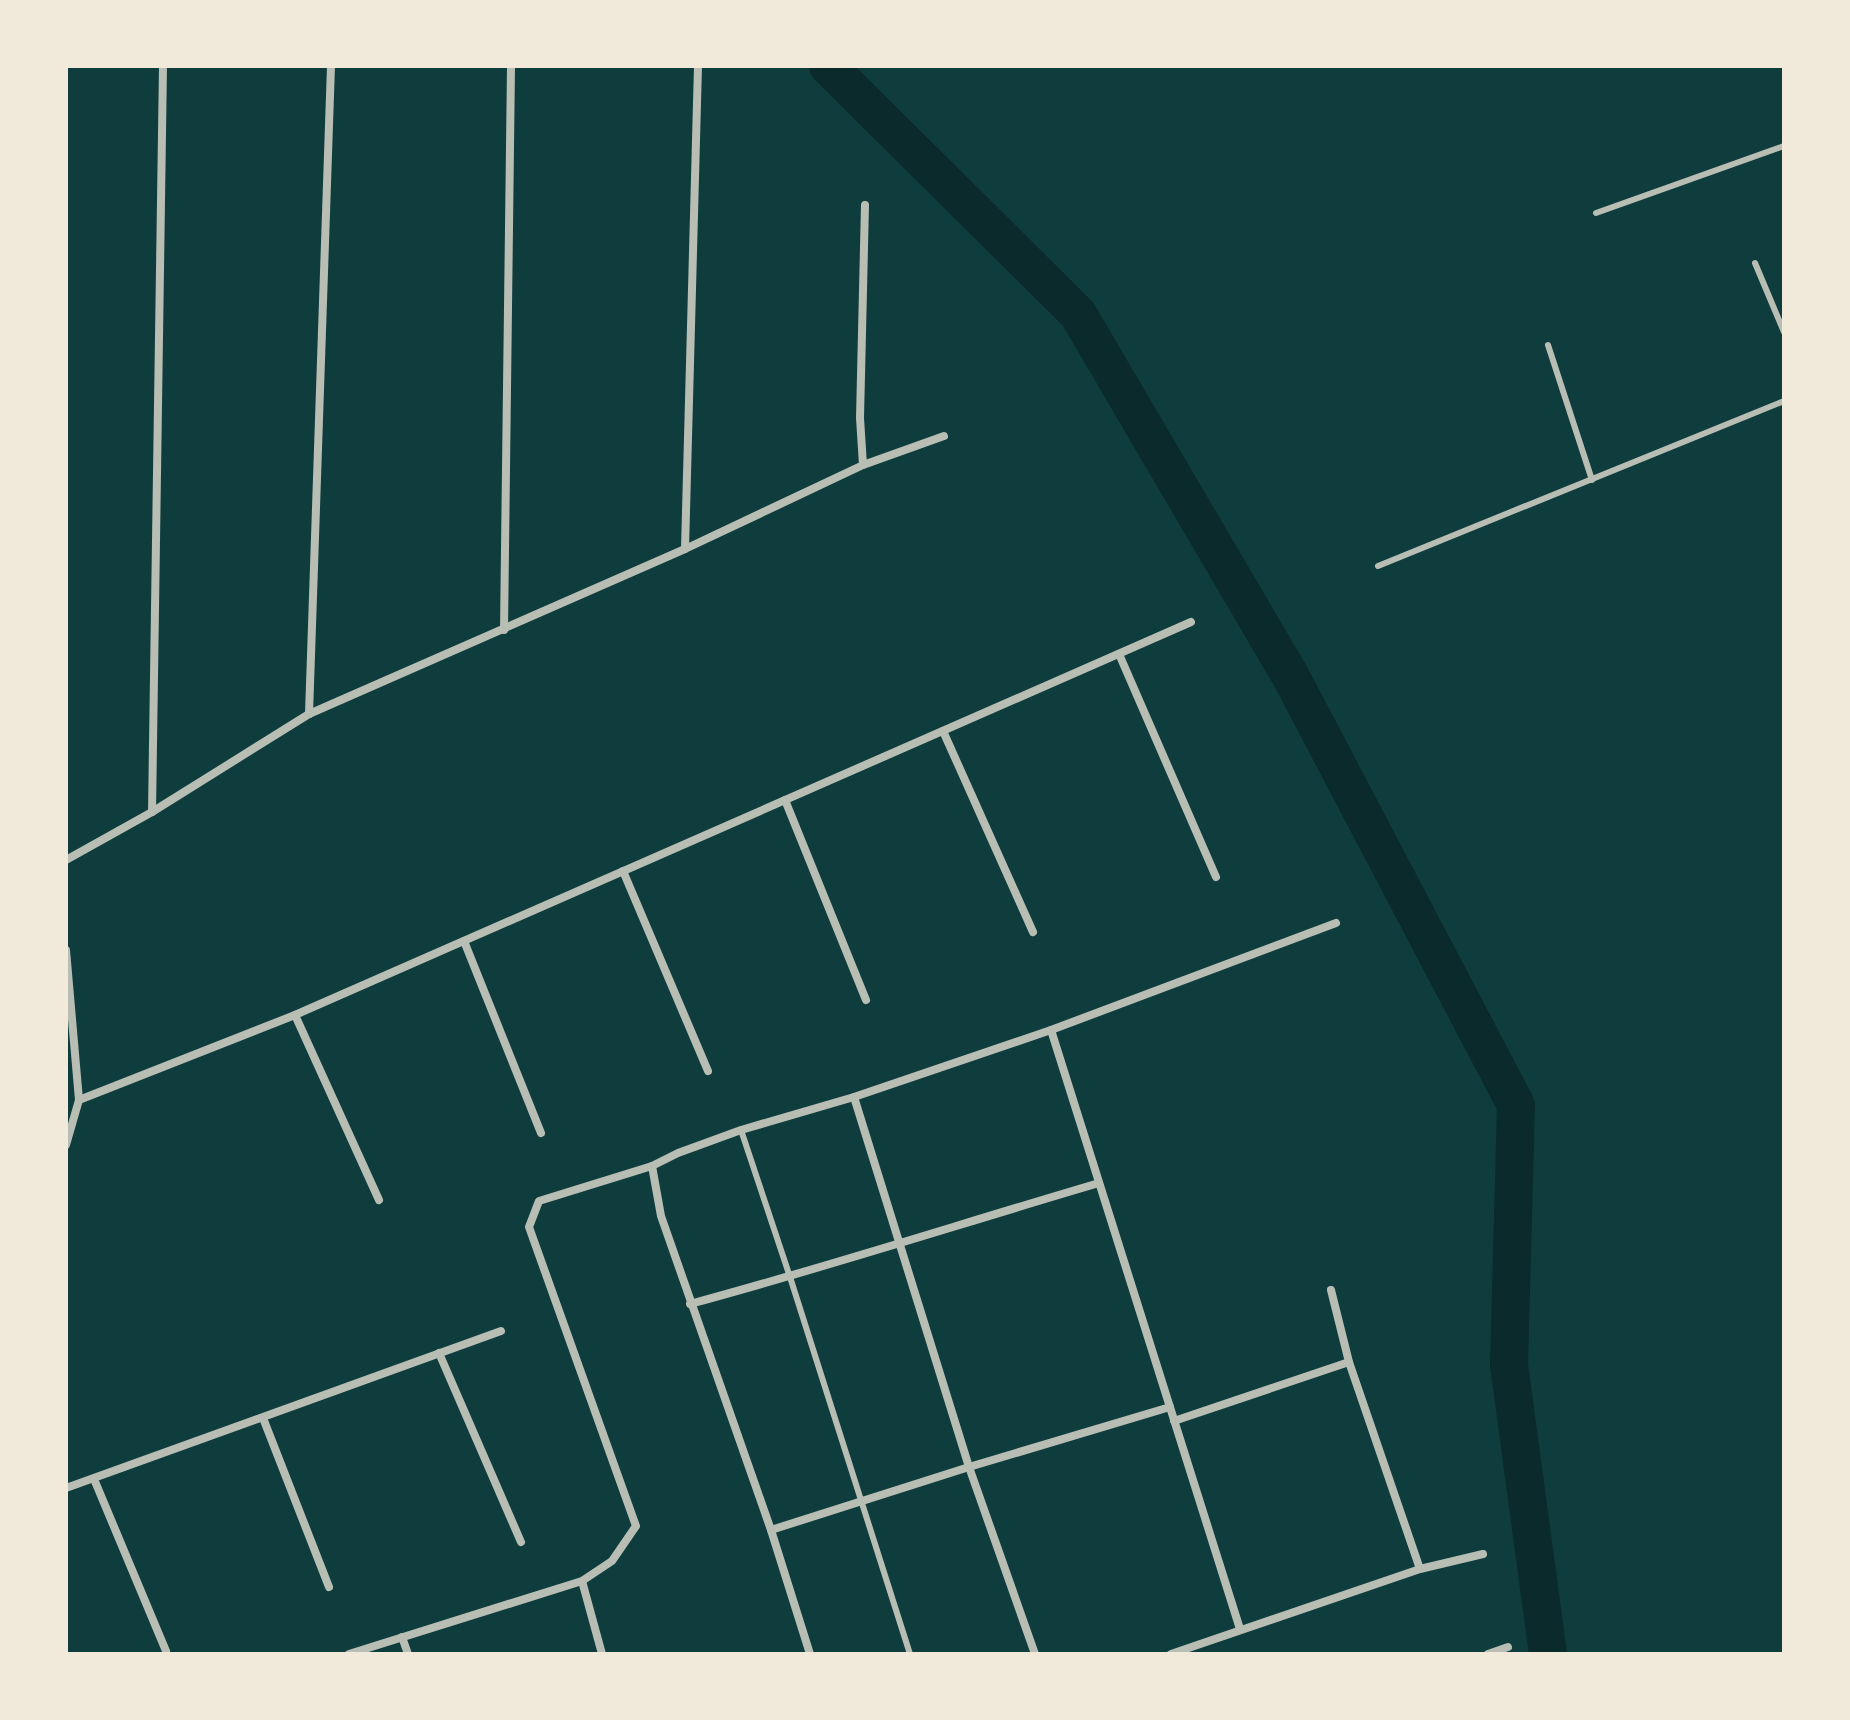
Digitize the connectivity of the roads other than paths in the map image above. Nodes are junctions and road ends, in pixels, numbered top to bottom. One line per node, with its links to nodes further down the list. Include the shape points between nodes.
1 (163, 66): 23 (street)
2 (331, 66): 20 (street)
3 (511, 66): 18 (street)
4 (698, 66): 15 (street)
5 (1784, 146): 7 (lane)
6 (865, 205): 13 (street)
7 (1596, 213)
8 (1755, 263): 9 (lane)
9 (1784, 332)
10 (1548, 345): 14 (lane)
11 (1784, 401): 14 (lane)
12 (944, 436): 13 (street)
13 (863, 465): 15 (street)
14 (1592, 480): 16 (lane)
15 (685, 549): 18 (street)
16 (1378, 566)
17 (1191, 622): 19 (street)
18 (504, 630): 20 (street)
19 (1119, 654): 21 (street); 26 (street)
20 (309, 714): 23 (street)
21 (943, 731): 22 (street); 28 (street)
22 (785, 800): 25 (street); 31 (street)
23 (152, 812): 24 (street)
24 (66, 860)
25 (623, 871): 29 (street); 34 (street)
26 (1216, 877)
27 (1336, 923): 33 (street)
28 (1033, 932)
29 (464, 941): 32 (street); 39 (street)
30 (66, 950): 36 (street)
31 (866, 1000)
32 (295, 1015): 36 (street); 43 (street)
33 (1051, 1030): 35 (street); 42 (street)
34 (708, 1071)
35 (854, 1097): 38 (street); 44 (street)
36 (79, 1100): 37 (street)
37 (69, 1128): 40 (street)
38 (741, 1130): 41 (street); 45 (lane)
39 (541, 1133)
40 (66, 1145)
41 (652, 1166): 47 (street, via 661,1216); 62 (street, via 539,1201 529,1227 636,1526 612,1561)
42 (1099, 1183): 44 (street); 51 (street)
43 (379, 1200)
44 (899, 1242): 45 (street); 54 (street)
45 (790, 1277): 47 (street); 57 (lane)
46 (1331, 1290): 50 (street)
47 (690, 1304): 58 (street)
48 (501, 1331): 49 (street)
49 (439, 1353): 52 (street); 59 (street)
50 (1349, 1362): 53 (street); 61 (street)
51 (1170, 1407): 53 (street); 54 (street)
52 (263, 1418): 55 (street); 63 (street)
53 (1174, 1421): 64 (street)
54 (969, 1467): 57 (street); 73 (street)
55 (94, 1479): 56 (street); 67 (street)
56 (66, 1488)
57 (861, 1501): 58 (street); 72 (lane)
58 (771, 1530): 71 (street)
59 (521, 1542)
60 (1483, 1554): 61 (street)
61 (1420, 1569): 64 (street)
62 (582, 1581): 65 (street); 70 (street)
63 (329, 1587)
64 (1240, 1629): 74 (street)
65 (402, 1637): 68 (street); 69 (street)
66 (1508, 1647): 75 (street)
67 (166, 1651)
68 (349, 1654)
69 (408, 1654)
70 (602, 1654)
71 (810, 1654)
72 (910, 1654)
73 (1035, 1654)
74 (1171, 1654)
75 (1488, 1654)

